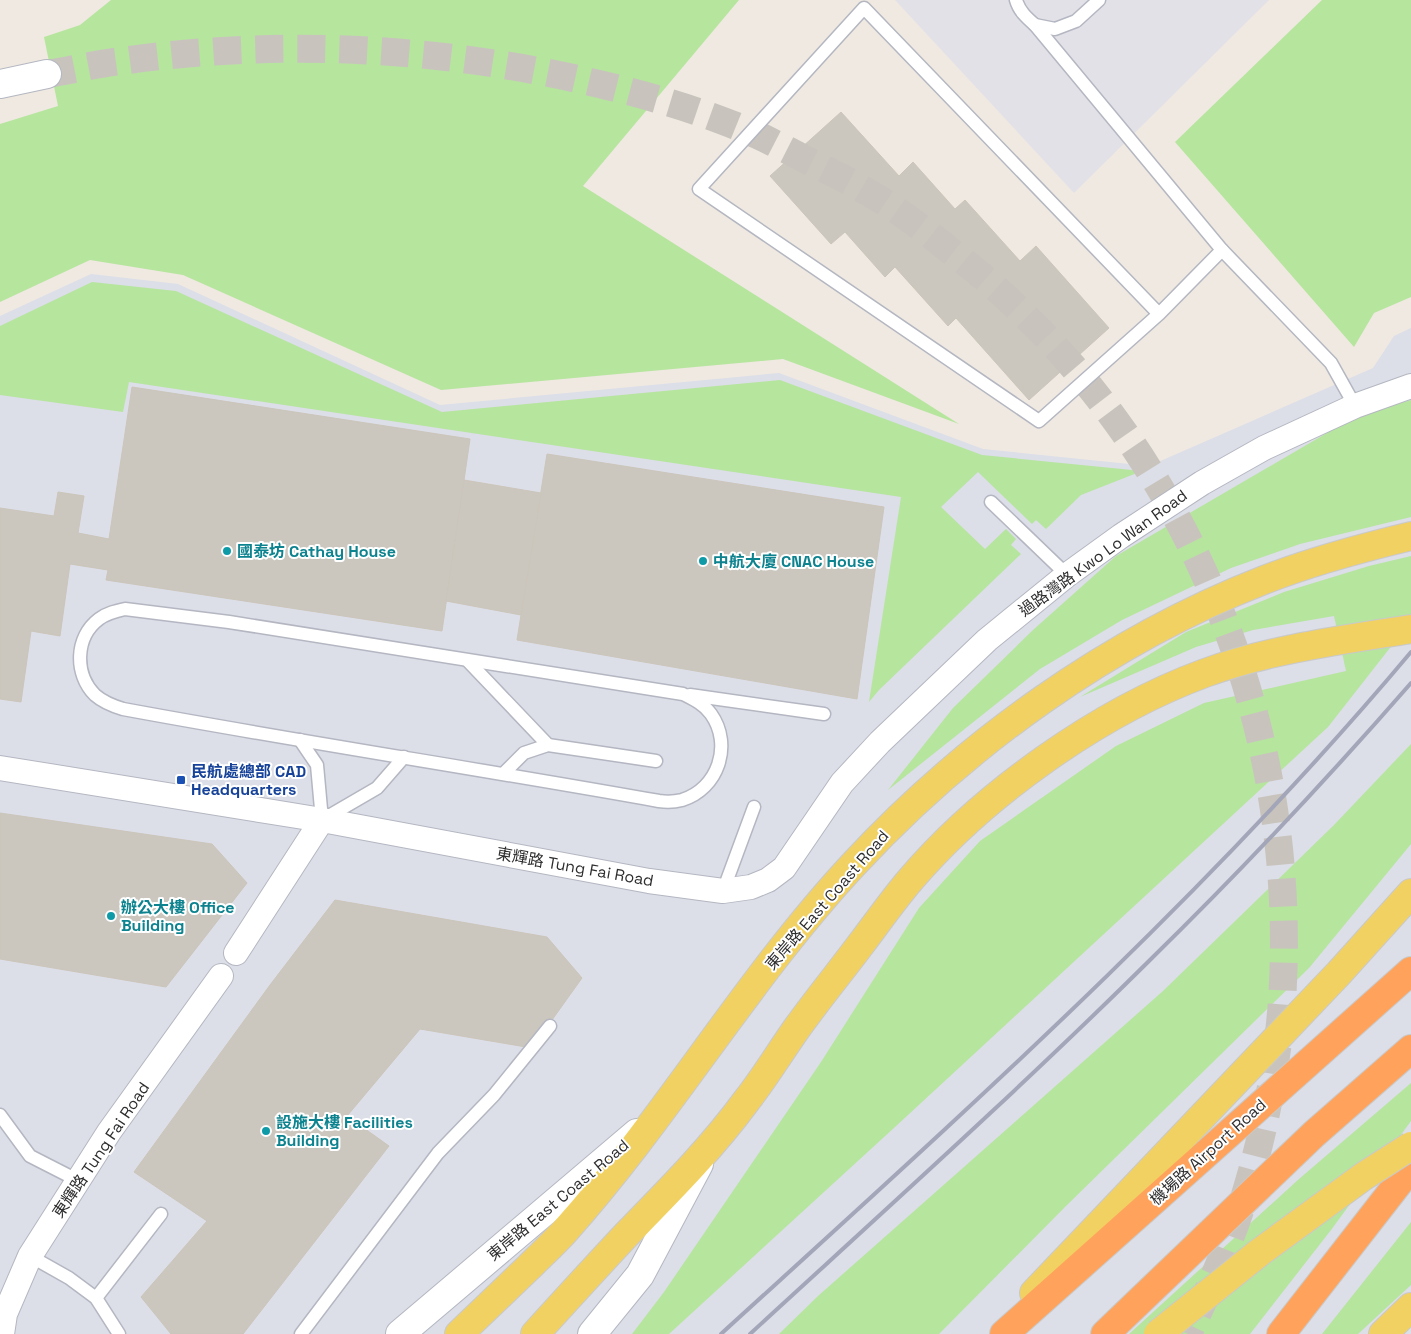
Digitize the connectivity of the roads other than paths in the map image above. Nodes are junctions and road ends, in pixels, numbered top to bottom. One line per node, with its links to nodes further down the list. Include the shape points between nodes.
1 (1016, 0): 3 (lane)
2 (1099, 0): 3 (lane, via 1076,22 1055,29)
3 (1036, 25): 6 (lane)
4 (46, 74): 5 (street)
5 (0, 84)
6 (1222, 250): 7 (lane); 9 (lane, via 1331,364)
7 (1159, 314): 7 (lane, via 1039,421 699,189 864,8)
8 (1411, 386): 9 (street, 過路灣路 Kwo Lo Wan Road)
9 (1356, 406): 12 (street, 過路灣路 Kwo Lo Wan Road, via 1264,448 1202,483)
10 (991, 502): 12 (lane)
11 (1411, 536): 33 (main road, 東岸路 East Coast Road, via 1322,560 1264,580 1205,606 1110,656 993,737 940,780 851,867 771,964)
12 (1067, 574): 25 (street, 過路灣路 Kwo Lo Wan Road, via 987,640 880,742 842,783)
13 (1411, 629): 36 (main road, via 1250,659 1205,673 1111,718 1012,784 975,814 909,881)
14 (468, 661): 15 (lane); 17 (lane, via 138,609 109,613 89,629 83,639 79,660 86,684 110,705); 18 (lane)
15 (683, 694): 16 (lane); 22 (lane, via 698,701 711,714 722,746 718,767 710,781 690,797 658,801)
16 (824, 714)
17 (300, 740): 19 (lane); 24 (lane, via 318,765)
18 (548, 745): 20 (lane); 22 (lane, via 524,754)
19 (404, 757): 22 (lane); 24 (lane, via 377,788)
20 (656, 761)
21 (0, 768): 24 (street, 東輝路 Tung Fai Road)
22 (504, 773)
23 (754, 807): 26 (lane)
24 (322, 820): 26 (street, 東輝路 Tung Fai Road); 28 (street)
25 (807, 835): 26 (street, 東輝路 Tung Fai Road, via 784,868 768,880 751,887)
26 (722, 891)
27 (1411, 893): 50 (main road, via 1339,973)
28 (236, 953)
29 (1411, 971): 51 (highway, 機場路 Airport Road)
30 (221, 976): 38 (street, 東輝路 Tung Fai Road)
31 (550, 1026): 45 (lane, via 494,1094 438,1154)
32 (1411, 1049): 52 (highway, via 1314,1134)
33 (659, 1114): 46 (street, 東岸路 East Coast Road); 47 (main road, via 563,1234)
34 (0, 1115): 38 (lane, via 30,1156)
35 (1411, 1146): 53 (main road, bridge, via 1260,1252)
36 (706, 1152): 48 (main road); 49 (street, via 640,1274)
37 (1411, 1167): 54 (highway)
38 (79, 1181): 40 (street, 東輝路 Tung Fai Road)
39 (161, 1214): 41 (lane)
40 (30, 1256): 41 (lane); 43 (street, 東輝路 Tung Fai Road, via 5,1314)
41 (96, 1298): 44 (lane)
42 (1411, 1307): 55 (main road)
43 (2, 1334)
44 (119, 1334)
45 (301, 1334)
46 (400, 1334)
47 (458, 1334)
48 (534, 1334)
49 (592, 1334)
50 (995, 1334)
51 (1004, 1334)
52 (1104, 1334)
53 (1158, 1334)
54 (1281, 1334)
55 (1383, 1334)

